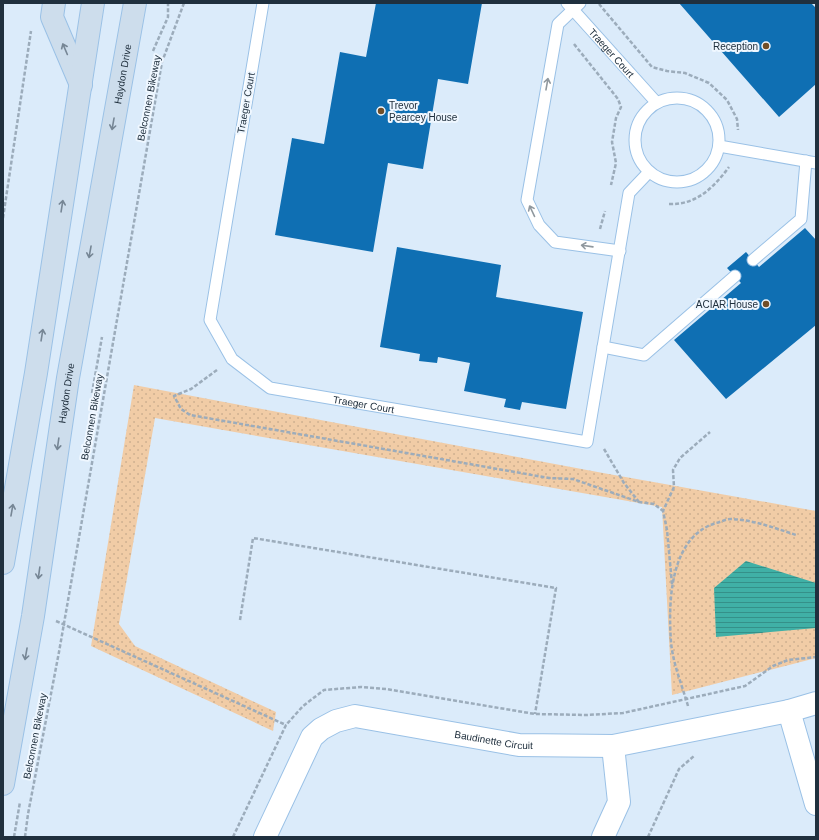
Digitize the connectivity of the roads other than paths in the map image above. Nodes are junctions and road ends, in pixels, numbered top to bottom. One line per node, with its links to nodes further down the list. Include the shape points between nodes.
1 (54, 3): 6 (main road, one-way to 1, via 52,17)
2 (93, 3): 6 (main road)
3 (135, 3): 19 (main road, Haydon Drive, one-way to 19, via 68,378 33,616)
4 (263, 3): 14 (lane, Traeger Court, via 210,320 232,359 270,388 587,442)
5 (573, 5): 7 (lane, Traeger Court); 11 (lane, one-way to 5, via 555,242 539,225 527,200 558,24)
6 (80, 84): 15 (main road, one-way to 6, via 36,373)
7 (656, 102): 8 (lane, via 666,98 687,98 705,108 717,125); 10 (lane, via 641,116 634,135 638,156)
8 (719, 146): 9 (lane); 10 (lane, via 705,172 687,181 667,181)
9 (811, 162): 12 (lane, via 801,219)
10 (650, 172): 11 (lane, Traeger Court, via 629,193)
11 (620, 251): 14 (lane, Traeger Court)
12 (753, 260)
13 (735, 276): 14 (lane, via 644,355)
14 (603, 347)
15 (3, 563)
16 (816, 703): 17 (street, Baudinette Circuit)
17 (789, 711): 18 (street, Baudinette Circuit); 20 (street)
18 (613, 746): 21 (street, Baudinette Circuit, via 519,745 354,716 336,721 312,737); 22 (street, via 619,802)
19 (3, 784)
20 (816, 804)
21 (265, 837)
22 (603, 837)

